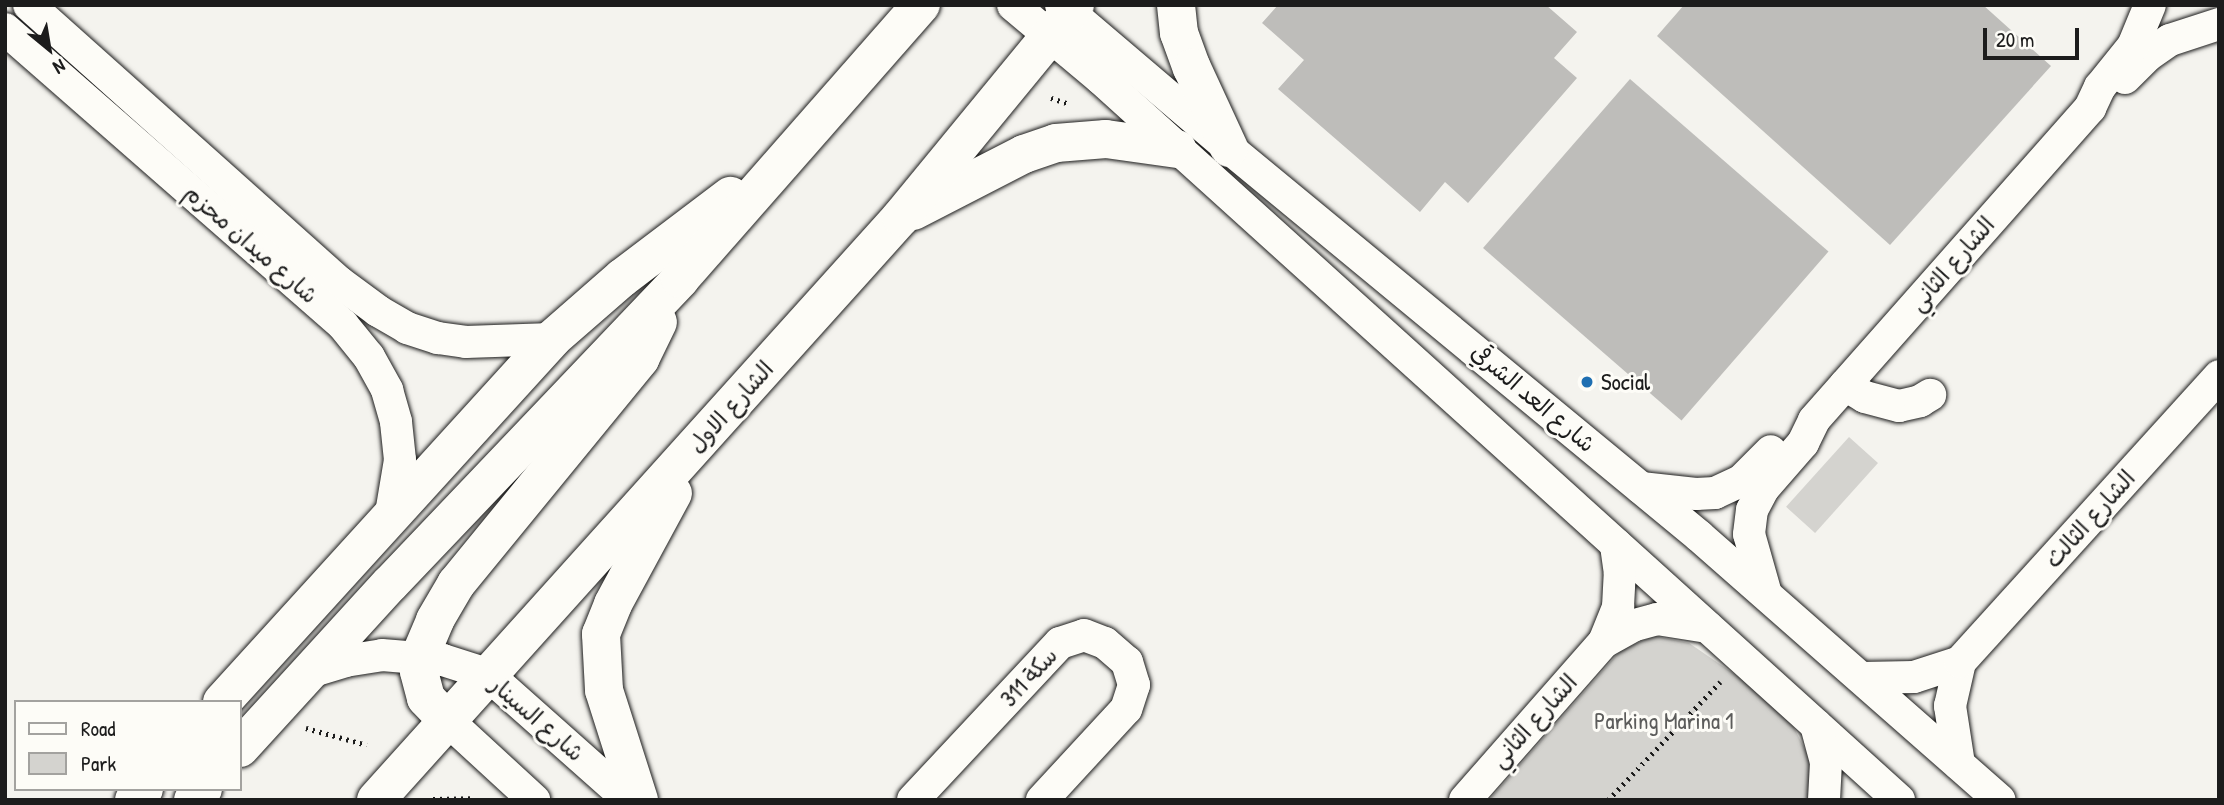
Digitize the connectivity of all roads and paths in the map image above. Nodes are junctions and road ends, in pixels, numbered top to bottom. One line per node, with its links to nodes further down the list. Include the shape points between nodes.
1 (29, 5): 21 (street, شارع ميدان محزم, via 378,311 407,328 438,338 466,342)
2 (886, 5): 12 (main road)
3 (921, 5): 12 (main road)
4 (1013, 5): 8 (street)
5 (1175, 5): 17 (main road, via 1192,68)
6 (2150, 5): 15 (street, الشارع الثاني, via 2133,46 2099,87)
7 (2204, 5): 9 (street)
8 (1063, 14): 17 (street, شارع العد الشرقي); 18 (street); 19 (main road, الشارع الاول)
9 (2219, 18)
10 (2219, 24): 15 (street, الشارع الثاني, via 2158,47 2105,100)
11 (5, 29): 28 (street, شارع ميدان محزم, via 343,325 369,356 397,422 400,460)
12 (891, 43): 16 (main road)
13 (1051, 98): 14 (path)
14 (1079, 107)
15 (2090, 108): 23 (street, الشارع الثاني)
16 (796, 145): 20 (main road); 21 (main road, via 622,278)
17 (1229, 148): 27 (street, شارع العد الشرقي)
18 (1177, 149): 19 (main road, via 1106,139 1056,143 1024,154); 29 (street)
19 (901, 217): 26 (main road, الشارع الاول)
20 (680, 279): 33 (main road, via 640,359 456,584); 36 (main road)
21 (552, 338): 28 (main road)
22 (2219, 376): 35 (street, الشارع الثالث)
23 (1845, 385): 24 (street, via 1899,406 1920,401); 25 (street, الشارع الثاني)
24 (1925, 388)
25 (1814, 420): 27 (street, الشارع الثاني, via 1792,430 1749,475 1724,490 1696,494); 30 (street, الشارع الثاني, via 1803,443 1762,489 1752,510 1751,545)
26 (700, 443): 37 (main road, الشارع الاول); 51 (main road, via 601,634 604,690)
27 (1641, 488): 30 (street, شارع العد الشرقي)
28 (391, 514): 39 (main road)
29 (1616, 544): 31 (street); 32 (street, الشارع الثاني, via 1618,607)
30 (1767, 595): 38 (street, شارع العد الشرقي)
31 (1707, 627): 32 (street, الشارع الثاني, via 1657,619); 34 (street)
32 (1604, 642): 54 (street, الشارع الثاني)
33 (420, 656): 36 (street, شارع السينار, via 370,657); 37 (street, شارع السينار); 40 (main road, via 426,698)
34 (1742, 658): 41 (street); 55 (path)
35 (1960, 662): 38 (street, الشارع الثالث, via 1914,677); 45 (street, الشارع الثالث, via 1950,706)
36 (310, 672): 44 (main road)
37 (488, 674): 40 (main road, الشارع الاول); 50 (street, شارع السينار)
38 (1862, 678): 45 (street, شارع العد الشرقي)
39 (224, 700)
40 (446, 719): 48 (main road, الشارع الاول); 49 (street)
41 (1816, 725): 56 (street, via 1826,762); 57 (street)
42 (302, 727): 43 (path)
43 (367, 745)
44 (242, 746)
45 (1959, 764): 58 (street, شارع العد الشرقي)
46 (472, 798): 47 (path)
47 (433, 799)
48 (376, 800)
49 (534, 800)
50 (629, 800)
51 (639, 800)
52 (913, 800): 53 (street, سكة 311, via 1060,643 1084,635 1105,643 1127,662 1134,685 1126,709)
53 (1042, 800)
54 (1465, 800)
55 (1608, 800)
56 (1824, 800)
57 (1899, 800)
58 (1999, 800)

